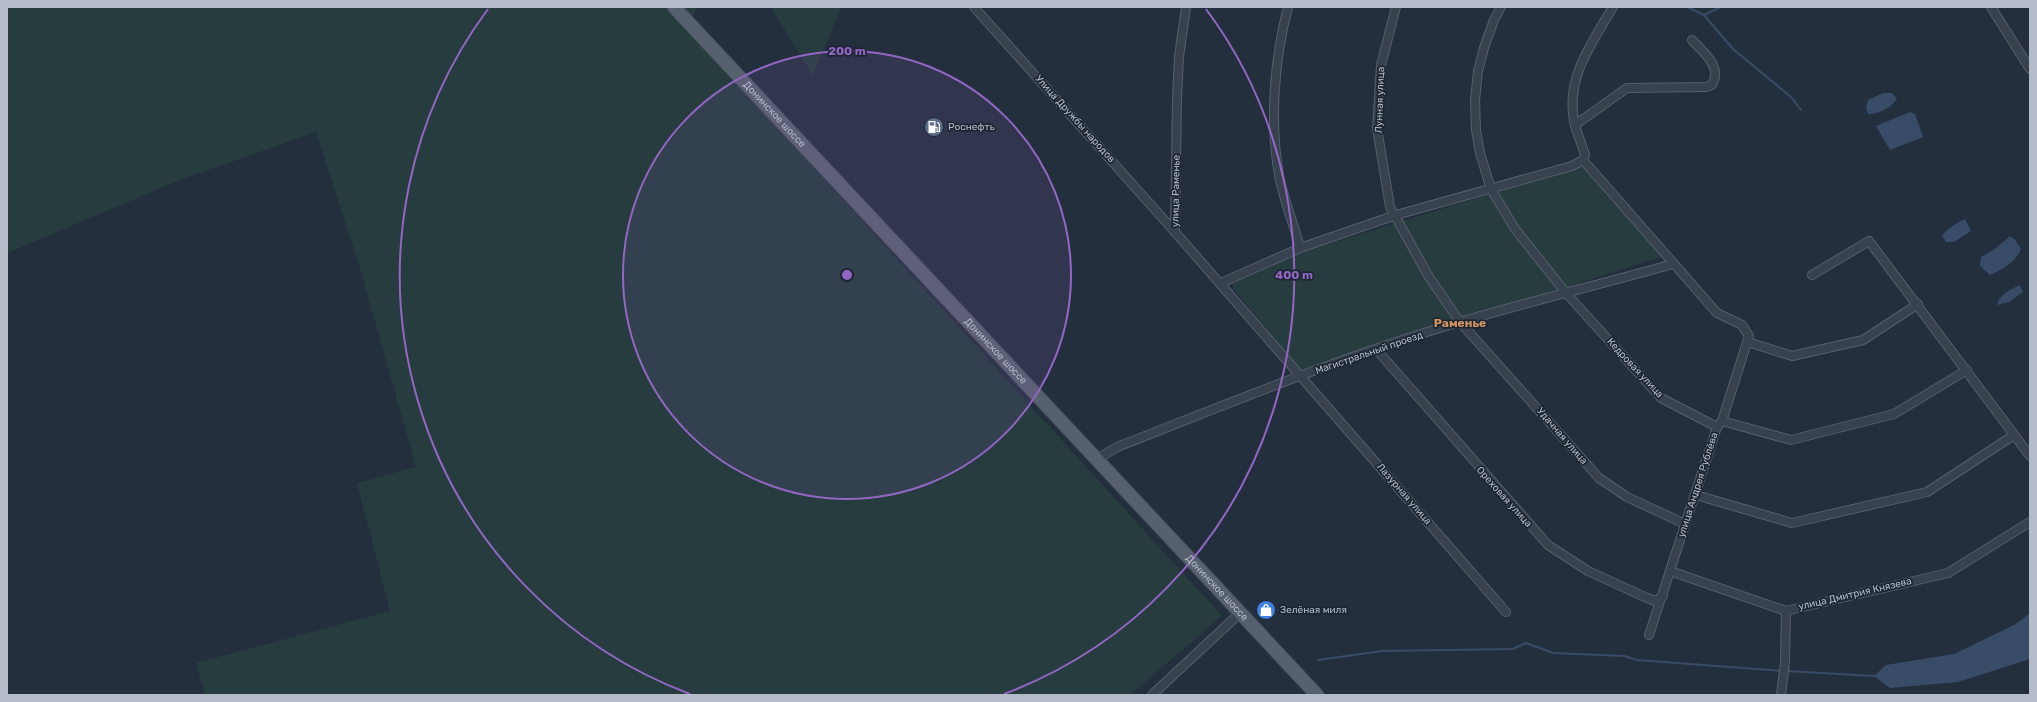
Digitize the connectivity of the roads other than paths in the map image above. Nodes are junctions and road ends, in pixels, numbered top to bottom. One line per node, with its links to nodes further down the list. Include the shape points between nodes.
1 (674, 7): 30 (main road, Донинское шоссе)
2 (974, 7): 15 (street, Улица Дружбы народов)
3 (1186, 7): 15 (street, улица Раменье, via 1179,65)
4 (1288, 7): 16 (street, via 1281,33 1276,73 1275,134 1280,180)
5 (1396, 7): 14 (street, Лунная улица, via 1381,65 1377,128 1390,206)
6 (1501, 7): 13 (street, Кедровая улица, via 1484,48 1475,100 1480,153)
7 (1613, 7): 11 (street, via 1578,69 1574,89)
8 (1991, 7): 10 (street)
9 (1692, 40): 11 (street, via 1714,66 1716,75 1712,85 1627,88)
10 (2030, 69)
11 (1575, 125): 12 (street, via 1585,155)
12 (1583, 160): 13 (street, via 1572,166); 17 (street)
13 (1491, 189): 14 (street); 20 (street, Кедровая улица, via 1515,229)
14 (1396, 216): 16 (street); 22 (street, Лунная улица, via 1428,277)
15 (1175, 232): 19 (street, улица Раменье)
16 (1300, 248): 19 (street)
17 (1673, 264): 20 (street, Магистральный проезд); 23 (street, via 1717,314 1742,325)
18 (1812, 275): 21 (street, via 1869,241)
19 (1221, 283): 26 (street, улица Раменье)
20 (1566, 293): 22 (street, Магистральный проезд); 27 (street, Кедровая улица, via 1661,398)
21 (1918, 304): 23 (street, via 1863,340 1792,356); 25 (street)
22 (1460, 322): 24 (street, Магистральный проезд); 33 (street, Удачная улица, via 1599,478 1627,497)
23 (1748, 339): 27 (street, улица Андрея Рублёва)
24 (1376, 349): 26 (street, Магистральный проезд); 35 (street, Ореховая улица, via 1548,545 1588,571 1647,598 1655,601)
25 (1967, 370): 27 (street, Кедровая улица, via 1894,414 1791,440); 28 (street)
26 (1301, 376): 30 (street, Магистральный проезд, via 1117,447); 37 (street, Лазурная улица)
27 (1719, 424): 31 (street, улица Андрея Рублёва)
28 (2014, 435): 29 (street); 31 (street, via 1927,492 1792,523)
29 (2030, 456)
30 (1096, 460): 38 (main road, Донинское шоссе)
31 (1696, 495): 33 (street, улица Андрея Рублёва)
32 (2030, 522): 36 (street, улица Дмитрия Князева, via 1948,572)
33 (1685, 524): 34 (street, улица Андрея Рублёва)
34 (1670, 571): 35 (street, улица Андрея Рублёва); 36 (street, улица Дмитрия Князева)
35 (1663, 596): 39 (street, улица Андрея Рублёва)
36 (1786, 611): 42 (street, via 1785,662)
37 (1506, 612)
38 (1240, 613): 40 (street); 41 (main road, Донинское шоссе)
39 (1649, 635)
40 (1152, 695)
41 (1317, 695)
42 (1781, 695)

